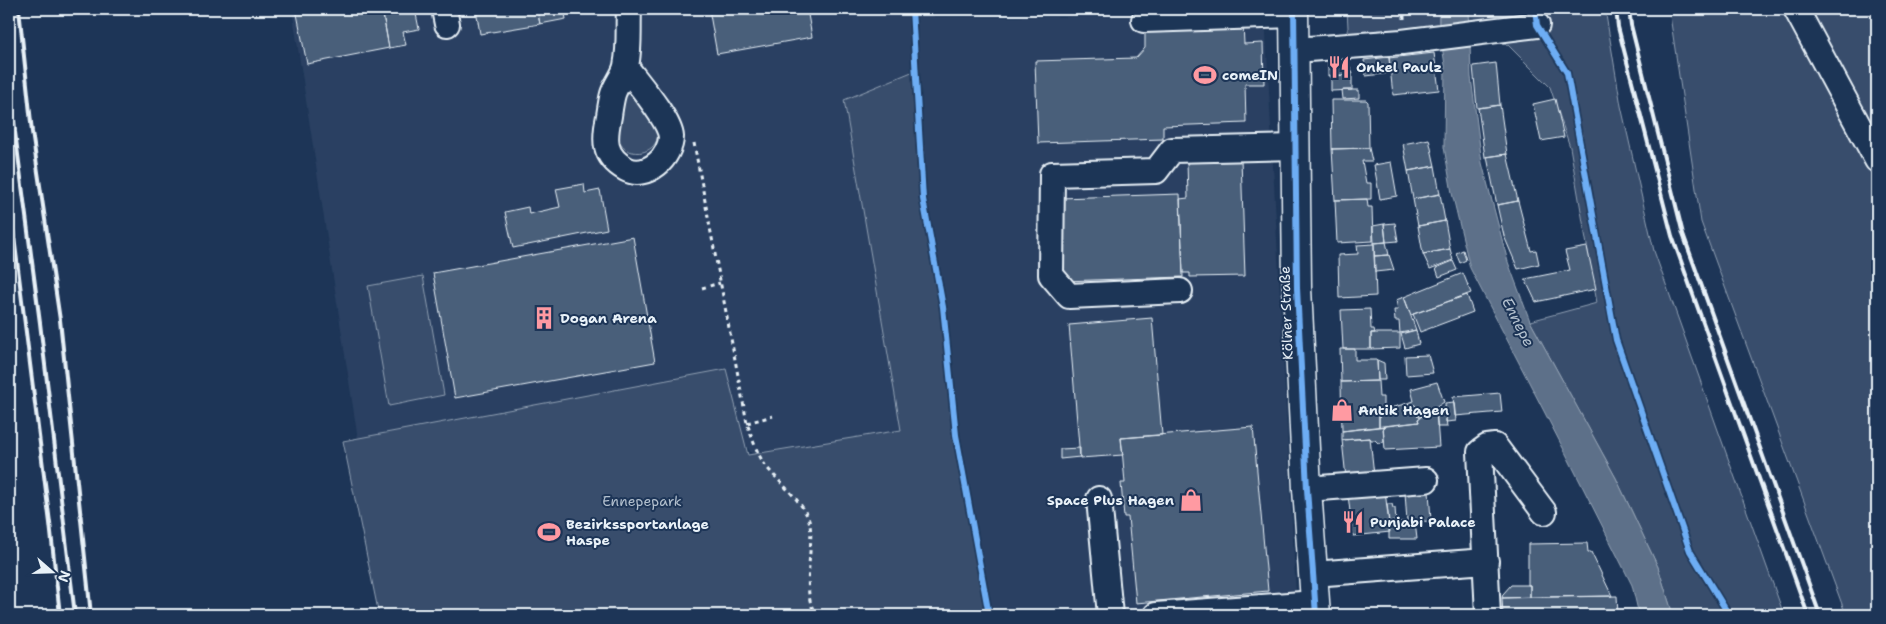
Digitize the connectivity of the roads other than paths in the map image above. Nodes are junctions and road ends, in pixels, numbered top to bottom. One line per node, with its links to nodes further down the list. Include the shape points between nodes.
1 (629, 9): 7 (street)
2 (1796, 9): 9 (street)
3 (1294, 12): 4 (street); 6 (main road, Kölner Straße)
4 (1144, 20)
5 (1537, 25): 6 (street, via 1402,42)
6 (1295, 50): 8 (main road, Kölner Straße)
7 (626, 67)
8 (1296, 147): 10 (street, via 1172,150 1156,171 1052,174 1050,275 1068,296); 12 (main road, Kölner Straße, via 1297,288)
9 (1877, 160)
10 (1180, 291)
11 (1426, 480): 12 (street)
12 (1308, 489): 16 (main road, Kölner Straße)
13 (1099, 499): 18 (street)
14 (1544, 512): 15 (street, via 1495,446 1480,452)
15 (1486, 561): 16 (street); 20 (street)
16 (1313, 574): 17 (main road, Kölner Straße)
17 (1316, 609): 19 (street)
18 (1110, 615)
19 (1156, 615)
20 (1488, 615)

